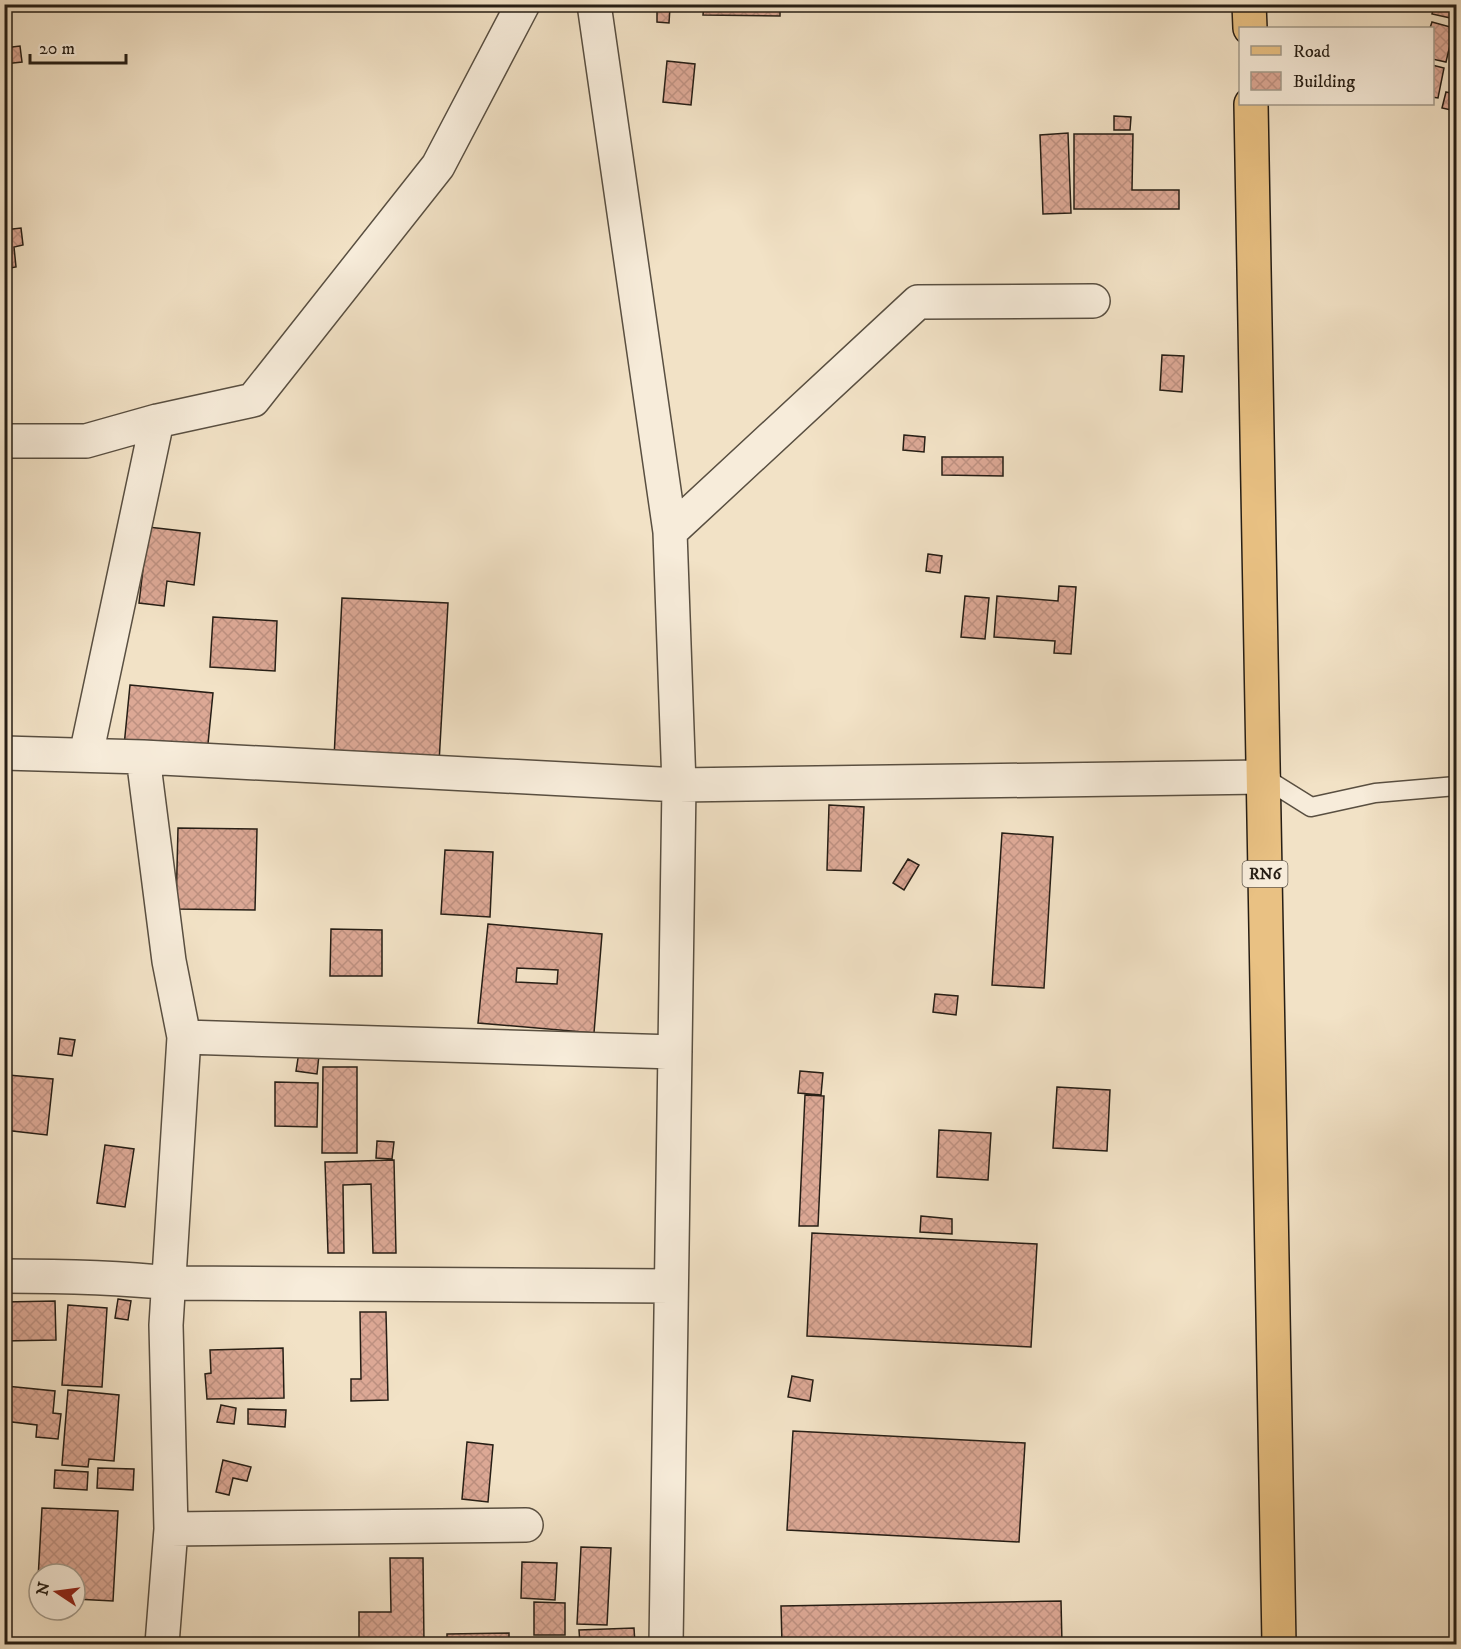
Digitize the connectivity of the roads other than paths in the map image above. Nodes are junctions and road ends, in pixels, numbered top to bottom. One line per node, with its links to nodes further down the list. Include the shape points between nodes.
1 (523, 4): 7 (street, via 438,166 253,400)
2 (594, 4): 9 (street)
3 (1249, 4): 4 (main road)
4 (1250, 27)
5 (1251, 105): 13 (main road, RN6)
6 (1092, 301): 9 (street, via 918,302)
7 (158, 421): 8 (street, via 86,441); 11 (street)
8 (4, 441)
9 (670, 532): 14 (street)
10 (4, 753): 11 (street)
11 (86, 755): 12 (street)
12 (143, 757): 14 (street); 16 (street, via 169,961)
13 (1263, 777): 14 (street); 15 (lane, via 1311,807 1375,793); 25 (main road, RN6)
14 (679, 785): 17 (street)
15 (1456, 786)
16 (184, 1037): 17 (street); 19 (street)
17 (675, 1052): 20 (street)
18 (4, 1276): 19 (street)
19 (170, 1283): 20 (street); 22 (street, via 166,1324)
20 (671, 1286): 24 (street)
21 (526, 1525): 22 (street)
22 (171, 1529): 23 (street)
23 (162, 1644)
24 (666, 1644)
25 (1279, 1644)

